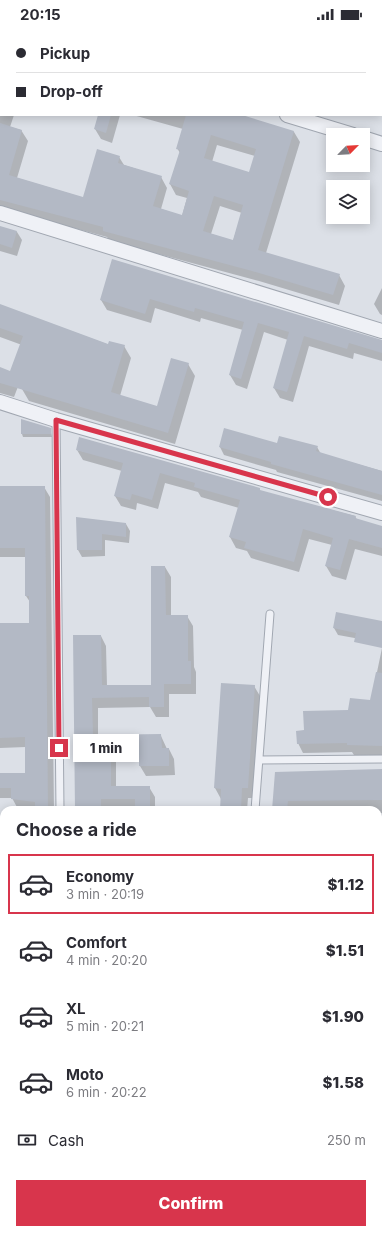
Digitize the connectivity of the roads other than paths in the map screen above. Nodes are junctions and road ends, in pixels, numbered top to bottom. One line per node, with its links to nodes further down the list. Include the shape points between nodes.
1 (290, 116): 2 (street)
2 (330, 128)
3 (370, 140): 4 (street)
4 (382, 144)
5 (0, 213): 6 (street)
6 (382, 331)
7 (0, 402): 8 (street)
8 (56, 420): 9 (street); 13 (lane)
9 (382, 512)
10 (270, 614): 11 (lane)
11 (259, 760): 12 (lane); 14 (lane)
12 (382, 760)
13 (60, 806)
14 (255, 806)

